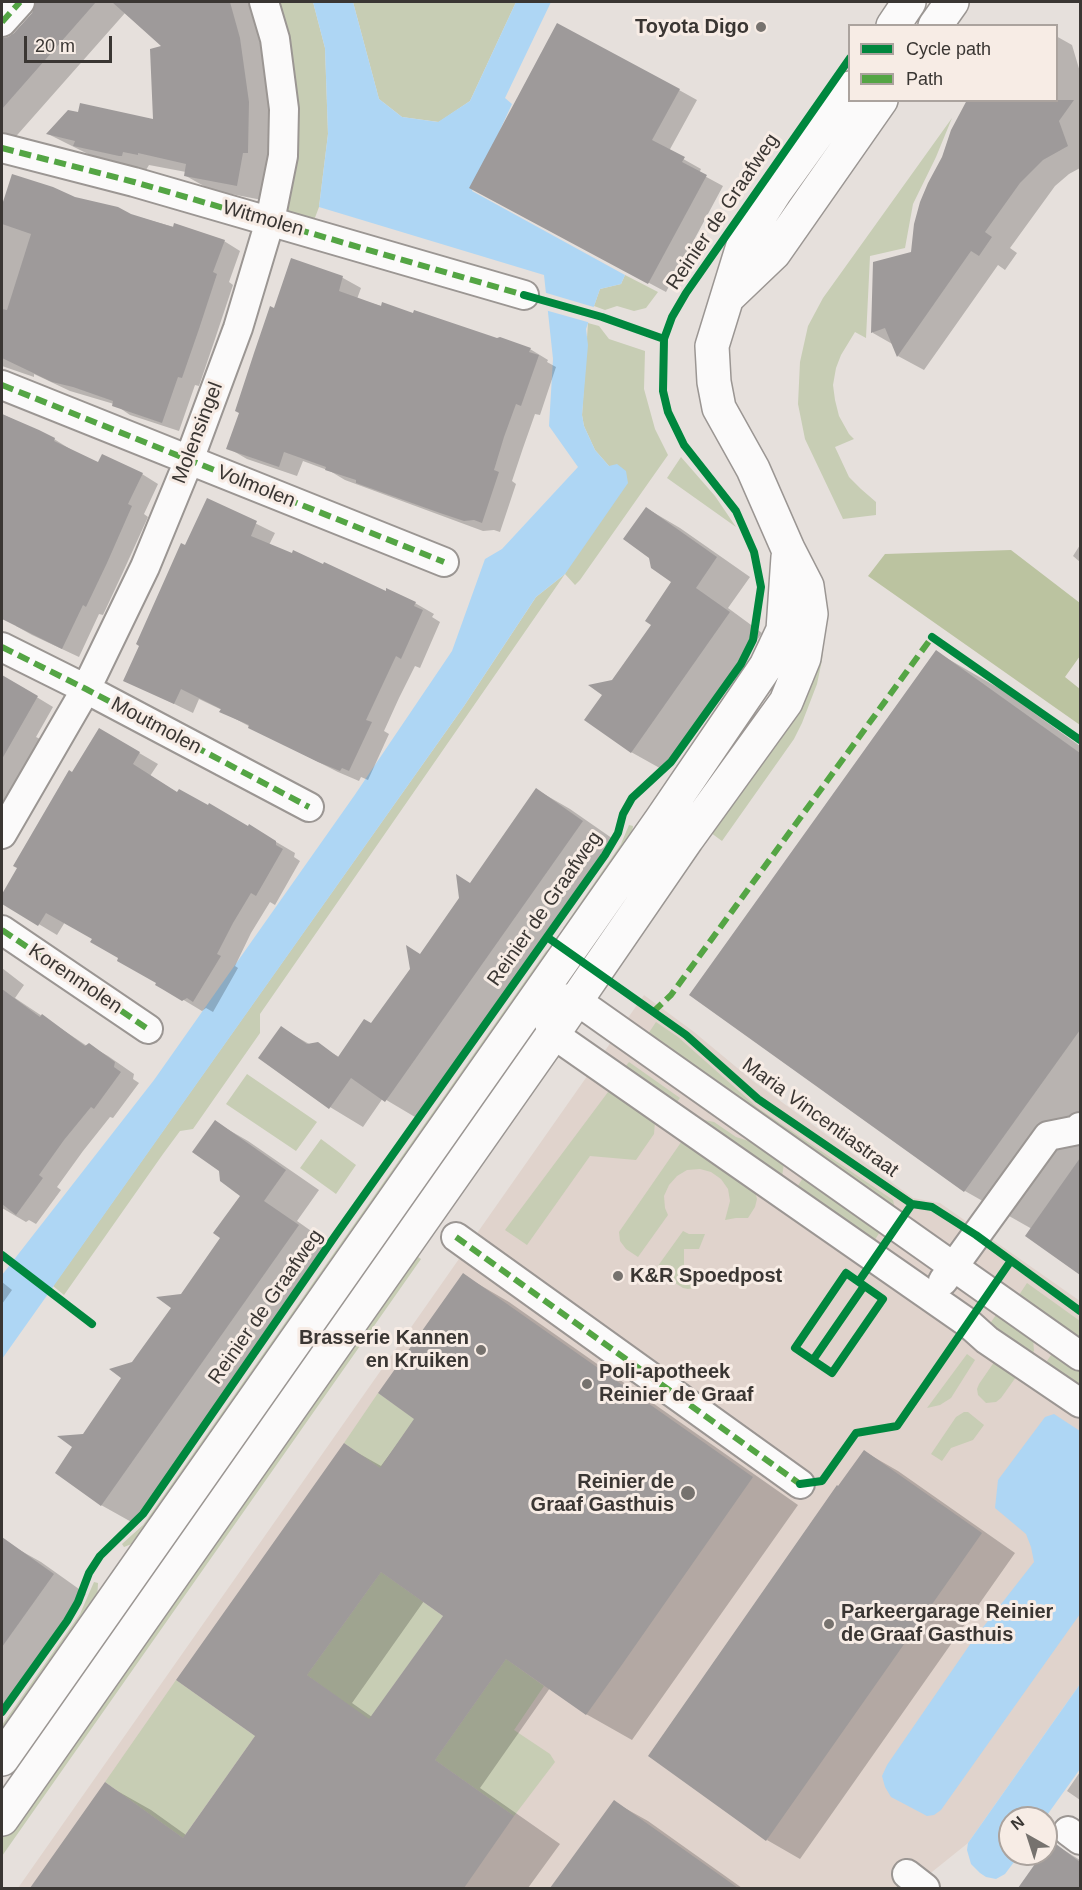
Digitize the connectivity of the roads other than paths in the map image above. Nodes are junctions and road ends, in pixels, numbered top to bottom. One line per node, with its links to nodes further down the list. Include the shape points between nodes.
1 (264, 2): 9 (street, Molensingel, via 275,39 284,109 283,156)
2 (909, 2): 4 (main road)
3 (952, 2): 5 (main road)
4 (894, 24)
5 (936, 24)
6 (848, 89): 11 (main road, Reinier de Graafweg, via 745,239)
7 (881, 102): 11 (main road, via 774,253)
8 (2, 148): 9 (street, Witmolen)
9 (270, 221): 10 (street, Witmolen); 13 (street, Molensingel, via 237,328)
10 (524, 295)
11 (725, 299): 14 (main road, Reinier de Graafweg, via 712,346 719,408 753,469)
12 (2, 385): 13 (street, Volmolen)
13 (189, 460): 15 (street, Volmolen); 17 (street, Molensingel, via 145,567)
14 (788, 549): 21 (main road, Reinier de Graafweg, via 783,630 766,666); 22 (main road, Reinier de Graafweg, via 807,586 811,614 804,658 786,702)
15 (444, 562)
16 (2, 647): 17 (street, Moutmolen)
17 (86, 689): 18 (street, Moutmolen); 19 (street, Molensingel)
18 (309, 807)
19 (2, 834)
20 (2, 930): 23 (street, Korenmolen)
21 (538, 995): 22 (street); 24 (street); 32 (main road, Reinier de Graafweg)
22 (576, 1000): 24 (main road, Reinier de Graafweg); 27 (street)
23 (148, 1029)
24 (553, 1034): 28 (street); 33 (main road, Reinier de Graafweg)
25 (1080, 1127): 27 (street, via 1048,1136)
26 (456, 1237): 31 (street)
27 (954, 1266): 28 (street); 29 (street)
28 (932, 1298): 30 (street)
29 (1080, 1356)
30 (1080, 1403)
31 (800, 1484)
32 (2, 1759)
33 (2, 1819)

